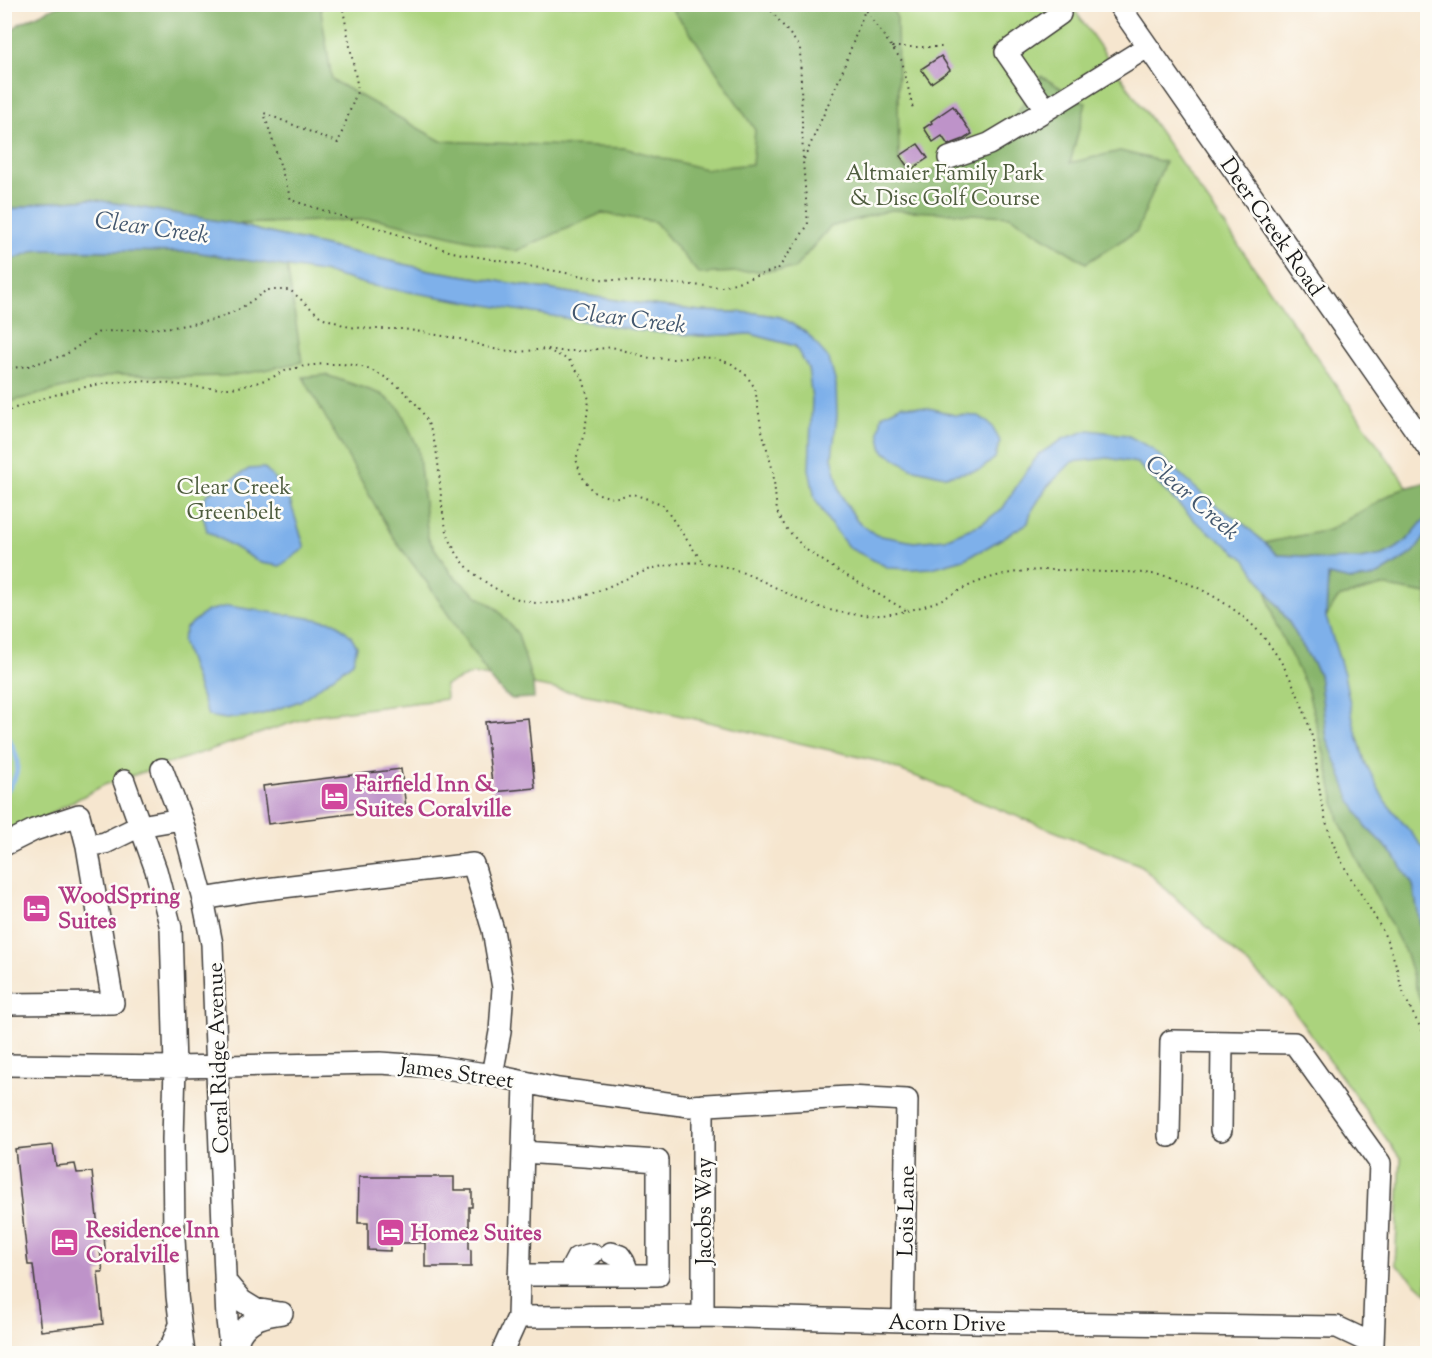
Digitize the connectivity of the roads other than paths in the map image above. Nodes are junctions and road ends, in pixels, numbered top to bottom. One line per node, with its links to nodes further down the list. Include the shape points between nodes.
1 (1118, 4): 3 (street, Deer Creek Road)
2 (1060, 14): 4 (street, via 1006,52)
3 (1147, 47): 4 (street); 6 (street, Deer Creek Road)
4 (1046, 110): 5 (street, via 989,144)
5 (949, 158)
6 (1428, 448)
7 (162, 769): 9 (street, Coral Ridge Avenue)
8 (124, 781): 10 (street, Coral Ridge Avenue)
9 (181, 819): 10 (street); 14 (street, Coral Ridge Avenue)
10 (140, 826): 11 (street); 13 (street, Coral Ridge Avenue)
11 (96, 844): 12 (street, via 80,815); 13 (street); 15 (street, via 113,1003)
12 (4, 845)
13 (150, 854): 18 (street, Coral Ridge Avenue, via 171,928)
14 (203, 899): 19 (street, Coral Ridge Avenue, via 212,944); 20 (street, via 473,864 493,930 503,988)
15 (4, 1004)
16 (1222, 1042): 24 (street); 25 (street, via 1171,1041); 33 (street, Acorn Drive, via 1294,1043 1380,1163 1373,1344 1337,1327)
17 (4, 1065): 18 (street, James Street)
18 (175, 1067): 19 (street, James Street); 34 (street, Coral Ridge Avenue, via 172,1139)
19 (217, 1067): 20 (street, James Street, via 380,1063); 30 (street, Coral Ridge Avenue)
20 (492, 1075): 21 (street, James Street)
21 (525, 1082): 23 (street, James Street); 26 (street)
22 (907, 1100): 23 (street, James Street, via 848,1097); 33 (street, Lois Lane)
23 (703, 1105): 31 (street, Jacobs Way)
24 (1221, 1130)
25 (1168, 1136)
26 (523, 1152): 27 (street); 29 (street, via 658,1161 658,1275)
27 (519, 1275): 28 (street); 32 (street)
28 (568, 1275): 29 (street); 29 (street, via 577,1258 601,1254 620,1256)
29 (629, 1275)
30 (225, 1281): 38 (street, Coral Ridge Avenue); 38 (street, via 242,1301 255,1309 282,1313 251,1322)
31 (702, 1316): 32 (street, Acorn Drive); 33 (street, Acorn Drive)
32 (518, 1317): 35 (street)
33 (903, 1321)
34 (180, 1325): 36 (street); 37 (street, Coral Ridge Avenue)
35 (503, 1350)
36 (164, 1353)
37 (184, 1353)
38 (233, 1353)

